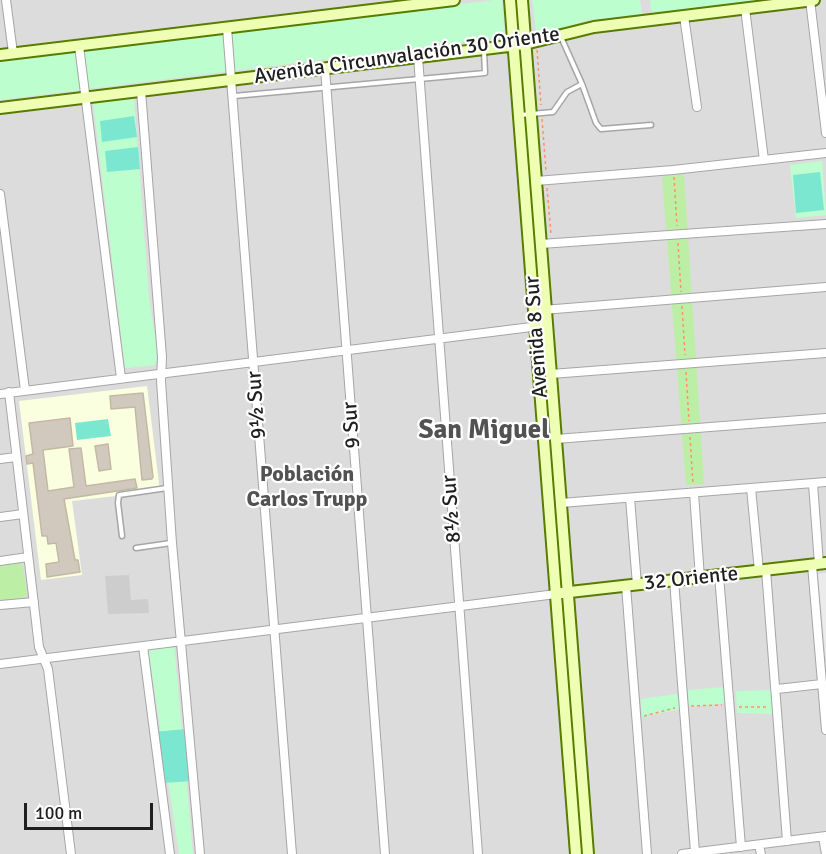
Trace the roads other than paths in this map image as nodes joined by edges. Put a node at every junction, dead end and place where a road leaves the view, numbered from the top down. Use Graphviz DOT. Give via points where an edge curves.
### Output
graph roads {
  1 [pos="6,0"];
  2 [pos="454,0"];
  3 [pos="510,0"];
  4 [pos="522,0"];
  5 [pos="812,0"];
  6 [pos="745,9"];
  7 [pos="684,16"];
  8 [pos="227,28"];
  9 [pos="561,36"];
  10 [pos="520,45"];
  11 [pos="79,46"];
  12 [pos="484,49"];
  13 [pos="13,54"];
  14 [pos="0,55"];
  15 [pos="418,57"];
  16 [pos="325,69"];
  17 [pos="419,78"];
  18 [pos="232,80"];
  19 [pos="582,84"];
  20 [pos="326,87"];
  21 [pos="141,91"];
  22 [pos="234,96"];
  23 [pos="86,98"];
  24 [pos="697,107"];
  25 [pos="0,108"];
  26 [pos="525,115"];
  27 [pos="651,125"];
  28 [pos="826,134"];
  29 [pos="826,153"];
  30 [pos="764,160"];
  31 [pos="536,181"];
  32 [pos="0,194"];
  33 [pos="826,224"];
  34 [pos="541,244"];
  35 [pos="826,287"];
  36 [pos="540,310"];
  37 [pos="541,326"];
  38 [pos="439,338"];
  39 [pos="346,350"];
  40 [pos="826,353"];
  41 [pos="254,362"];
  42 [pos="161,373"];
  43 [pos="551,374"];
  44 [pos="121,378"];
  45 [pos="25,390"];
  46 [pos="4,393"];
  47 [pos="826,418"];
  48 [pos="556,439"];
  49 [pos="16,457"];
  50 [pos="0,459"];
  51 [pos="826,483"];
  52 [pos="813,484"];
  53 [pos="168,488"];
  54 [pos="751,488"];
  55 [pos="694,493"];
  56 [pos="630,498"];
  57 [pos="561,503"];
  58 [pos="23,514"];
  59 [pos="0,517"];
  60 [pos="122,536"];
  61 [pos="172,543"];
  62 [pos="136,548"];
  63 [pos="28,557"];
  64 [pos="0,561"];
  65 [pos="819,564"];
  66 [pos="762,570"];
  67 [pos="719,575"];
  68 [pos="700,578"];
  69 [pos="674,580"];
  70 [pos="632,585"];
  71 [pos="568,592"];
  72 [pos="556,594"];
  73 [pos="34,602"];
  74 [pos="0,606"];
  75 [pos="459,606"];
  76 [pos="367,618"];
  77 [pos="275,629"];
  78 [pos="182,642"];
  79 [pos="143,646"];
  80 [pos="43,659"];
  81 [pos="0,664"];
  82 [pos="822,684"];
  83 [pos="777,689"];
  84 [pos="826,730"];
  85 [pos="825,836"];
  86 [pos="787,841"];
  87 [pos="759,844"];
  88 [pos="741,847"];
  89 [pos="688,853"];
  90 [pos="71,854"];
  91 [pos="170,854"];
  92 [pos="200,854"];
  93 [pos="292,854"];
  94 [pos="385,854"];
  95 [pos="478,854"];
  96 [pos="576,854"];
  97 [pos="588,854"];
  98 [pos="647,854"];
  99 [pos="761,854"];
  100 [pos="826,854"];
  1 -- 13 [label="street"];
  2 -- 8 [label="street"];
  3 -- 10 [label="street, Avenida 8 Sur"];
  4 -- 10 [label="street, Avenida 8 Sur"];
  5 -- 6 [label="street, Avenida Circunvalación 30 Oriente"];
  5 -- 28 [label="street"];
  6 -- 7 [label="street, Avenida Circunvalación 30 Oriente"];
  6 -- 30 [label="street"];
  7 -- 9 [label="street, Avenida Circunvalación 30 Oriente" via="594,27"];
  7 -- 24 [label="street"];
  8 -- 11 [label="street"];
  8 -- 18 [label="street, 9½ Sur"];
  9 -- 10 [label="street, Avenida Circunvalación 30 Oriente"];
  9 -- 19 [label="lane"];
  10 -- 12 [label="street, Avenida Circunvalación 30 Oriente"];
  10 -- 26 [label="street, Avenida 8 Sur"];
  11 -- 13 [label="street"];
  11 -- 23 [label="street"];
  12 -- 15 [label="street, Avenida Circunvalación 30 Oriente"];
  12 -- 17 [label="lane" via="486,73"];
  13 -- 14 [label="street"];
  15 -- 16 [label="street, Avenida Circunvalación 30 Oriente"];
  15 -- 17 [label="street, 8½ Sur"];
  16 -- 18 [label="street, Avenida Circunvalación 30 Oriente"];
  16 -- 20 [label="street, 9 Sur"];
  17 -- 20 [label="lane"];
  17 -- 38 [label="street, 8½ Sur"];
  18 -- 21 [label="street, Avenida Circunvalación 30 Oriente"];
  18 -- 22 [label="street, 9½ Sur"];
  19 -- 26 [label="lane" via="567,92 555,112"];
  19 -- 27 [label="lane" via="601,129"];
  20 -- 22 [label="lane"];
  20 -- 39 [label="street, 9 Sur"];
  21 -- 23 [label="street, Avenida Circunvalación 30 Oriente"];
  21 -- 42 [label="street"];
  22 -- 41 [label="street, 9½ Sur"];
  23 -- 25 [label="street, Avenida Circunvalación 30 Oriente"];
  23 -- 44 [label="street"];
  26 -- 31 [label="street, Avenida 8 Sur"];
  26 -- 36 [label="street, Avenida 8 Sur"];
  29 -- 30 [label="street"];
  30 -- 31 [label="street"];
  31 -- 34 [label="street, Avenida 8 Sur"];
  32 -- 45 [label="street"];
  33 -- 34 [label="street"];
  34 -- 36 [label="street, Avenida 8 Sur"];
  35 -- 36 [label="street"];
  36 -- 37 [label="street, Avenida 8 Sur"];
  37 -- 38 [label="street"];
  37 -- 43 [label="street, Avenida 8 Sur"];
  37 -- 72 [label="street, Avenida 8 Sur"];
  38 -- 39 [label="street"];
  38 -- 75 [label="street, 8½ Sur"];
  39 -- 41 [label="street"];
  39 -- 76 [label="street, 9 Sur"];
  40 -- 43 [label="street"];
  41 -- 42 [label="street"];
  41 -- 77 [label="street, 9½ Sur"];
  42 -- 44 [label="street"];
  42 -- 53 [label="street"];
  43 -- 48 [label="street, Avenida 8 Sur"];
  44 -- 45 [label="street"];
  45 -- 46 [label="street"];
  46 -- 49 [label="street"];
  47 -- 48 [label="street"];
  48 -- 57 [label="street, Avenida 8 Sur"];
  49 -- 50 [label="street"];
  49 -- 58 [label="street"];
  51 -- 52 [label="street"];
  52 -- 54 [label="street"];
  52 -- 65 [label="street"];
  53 -- 60 [label="lane" via="119,495"];
  53 -- 61 [label="street"];
  54 -- 55 [label="street"];
  54 -- 66 [label="street"];
  55 -- 56 [label="street"];
  55 -- 68 [label="street"];
  56 -- 57 [label="street"];
  56 -- 70 [label="street"];
  57 -- 71 [label="street, Avenida 8 Sur"];
  58 -- 59 [label="street"];
  58 -- 63 [label="street"];
  61 -- 62 [label="lane"];
  61 -- 78 [label="street"];
  63 -- 64 [label="street"];
  63 -- 73 [label="street"];
  65 -- 66 [label="street, 32 Oriente"];
  65 -- 82 [label="street"];
  66 -- 67 [label="street, 32 Oriente"];
  66 -- 83 [label="street"];
  67 -- 68 [label="street, 32 Oriente"];
  67 -- 88 [label="street"];
  68 -- 69 [label="street, 32 Oriente"];
  69 -- 70 [label="street, 32 Oriente"];
  69 -- 89 [label="street"];
  70 -- 71 [label="street, 32 Oriente"];
  70 -- 98 [label="street" via="636,715"];
  71 -- 72 [label="street, 32 Oriente"];
  71 -- 97 [label="street, Avenida 8 Sur"];
  72 -- 75 [label="street"];
  72 -- 96 [label="street, Avenida 8 Sur"];
  73 -- 74 [label="street"];
  73 -- 80 [label="street"];
  75 -- 76 [label="street"];
  75 -- 95 [label="street, 8½ Sur"];
  76 -- 77 [label="street"];
  76 -- 94 [label="street, 9 Sur"];
  77 -- 78 [label="street"];
  77 -- 93 [label="street, 9½ Sur"];
  78 -- 79 [label="street"];
  78 -- 92 [label="street"];
  79 -- 80 [label="street"];
  79 -- 91 [label="street"];
  80 -- 81 [label="street"];
  80 -- 90 [label="street" via="48,669"];
  82 -- 83 [label="street"];
  82 -- 84 [label="street"];
  83 -- 86 [label="street"];
  85 -- 86 [label="street"];
  85 -- 100 [label="street"];
  86 -- 87 [label="street"];
  87 -- 88 [label="street"];
  87 -- 99 [label="street"];
  88 -- 89 [label="street"];
}
